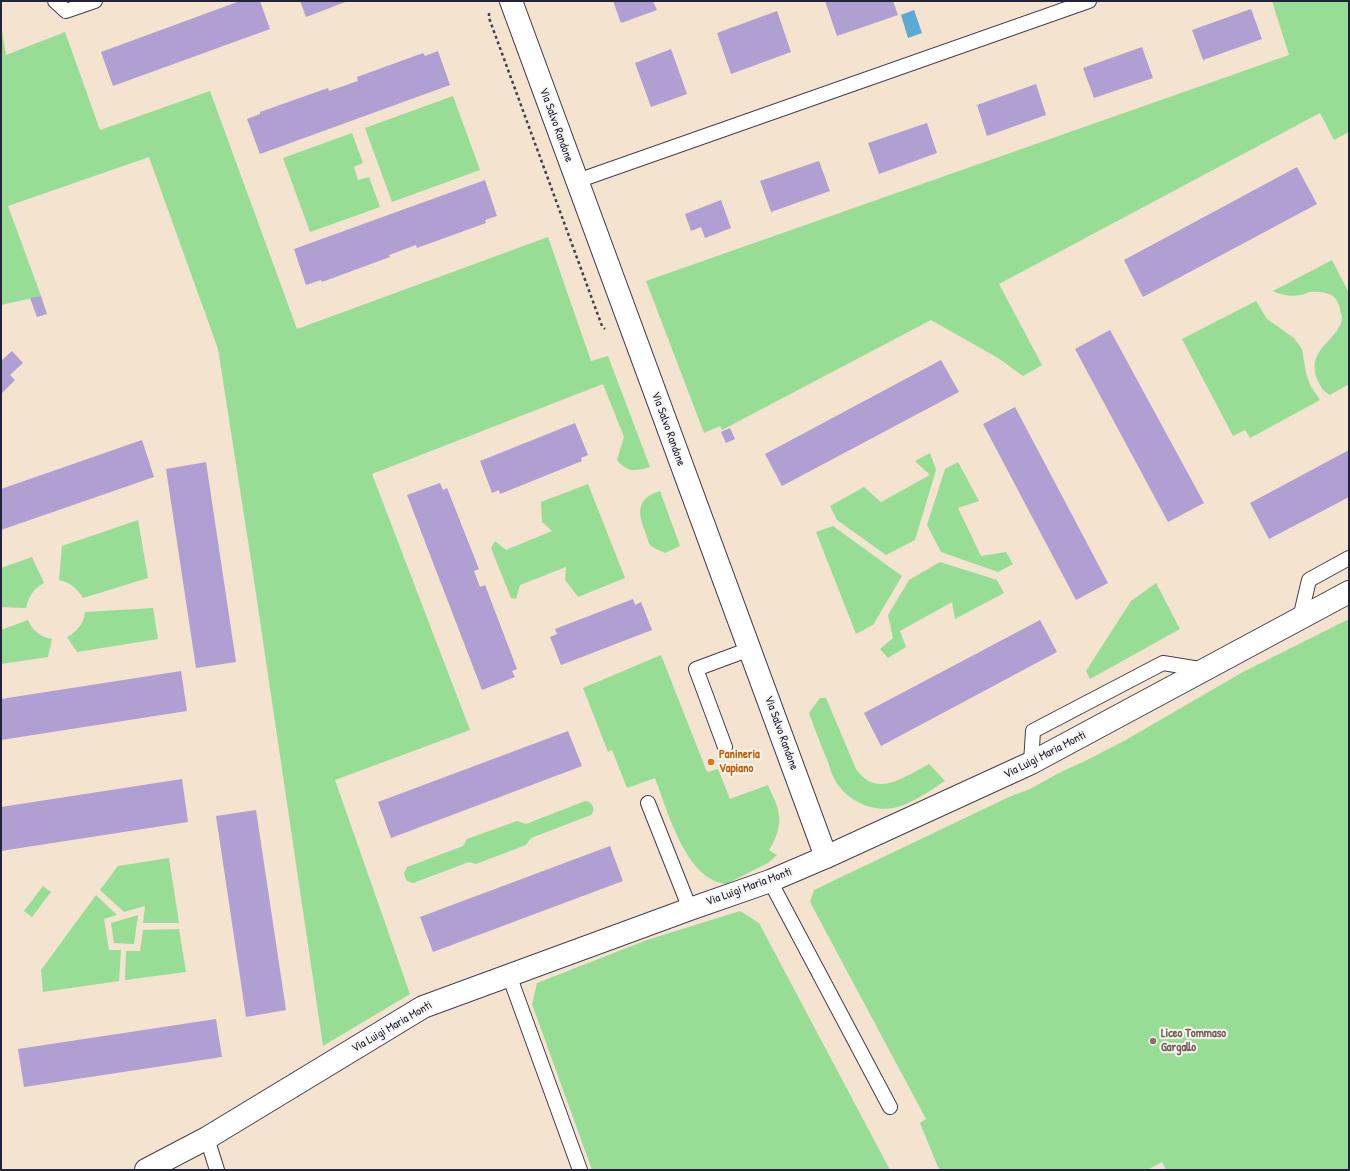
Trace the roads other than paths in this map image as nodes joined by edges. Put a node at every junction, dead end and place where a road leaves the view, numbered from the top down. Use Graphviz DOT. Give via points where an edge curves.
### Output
graph roads {
  1 [pos="55,1"];
  2 [pos="95,1"];
  3 [pos="1089,1"];
  4 [pos="501,4"];
  5 [pos="577,181"];
  6 [pos="1349,558"];
  7 [pos="1349,592"];
  8 [pos="1300,618"];
  9 [pos="750,649"];
  10 [pos="725,747"];
  11 [pos="648,803"];
  12 [pos="826,857"];
  13 [pos="770,881"];
  14 [pos="690,909"];
  15 [pos="509,975"];
  16 [pos="890,1106"];
  17 [pos="207,1138"];
  18 [pos="146,1170"];
  19 [pos="217,1170"];
  20 [pos="580,1170"];
  1 -- 2 [label="lane" via="66,11"];
  3 -- 5 [label="lane"];
  4 -- 5 [label="street, Via Salvo Randone"];
  5 -- 9 [label="street, Via Salvo Randone"];
  6 -- 8 [label="lane" via="1309,580"];
  7 -- 8 [label="street, Via Luigi Maria Monti"];
  8 -- 12 [label="street, Via Luigi Maria Monti" via="1031,764"];
  9 -- 10 [label="lane" via="696,669"];
  9 -- 12 [label="street, Via Salvo Randone"];
  11 -- 14 [label="lane"];
  12 -- 13 [label="street, Via Luigi Maria Monti"];
  13 -- 14 [label="street, Via Luigi Maria Monti"];
  13 -- 16 [label="lane"];
  14 -- 15 [label="street, Via Luigi Maria Monti"];
  15 -- 17 [label="street, Via Luigi Maria Monti" via="423,1007"];
  15 -- 20 [label="lane"];
  17 -- 18 [label="street, Via Luigi Maria Monti"];
  17 -- 19 [label="lane"];
}
